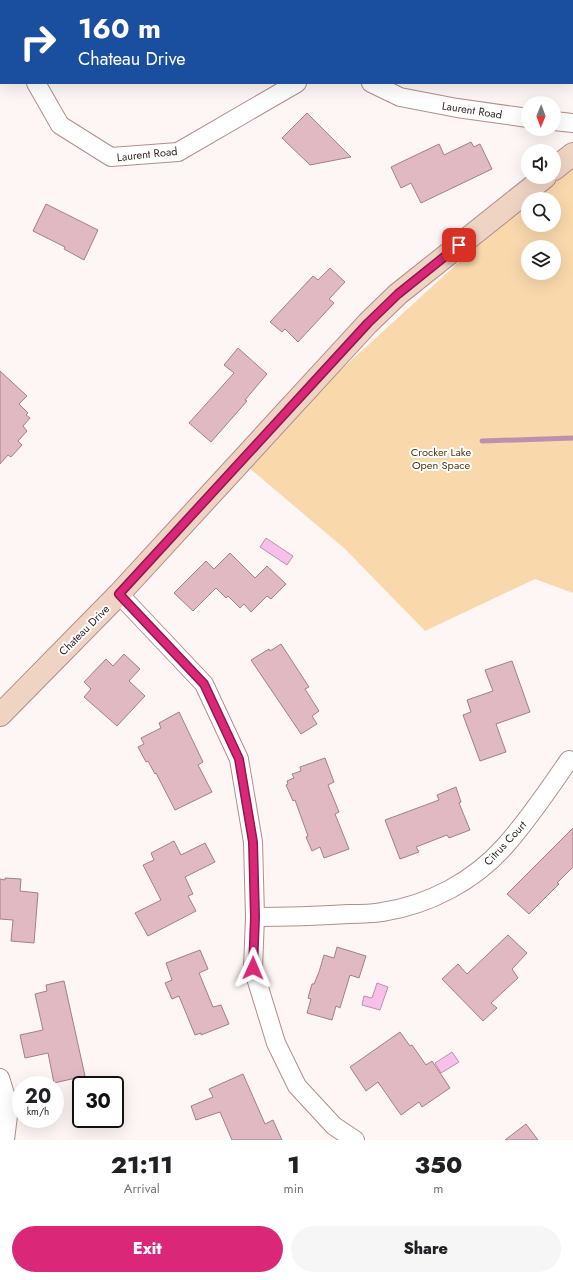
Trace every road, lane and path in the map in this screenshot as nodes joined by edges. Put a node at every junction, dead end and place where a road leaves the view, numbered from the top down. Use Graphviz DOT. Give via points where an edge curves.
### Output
graph roads {
  1 [pos="37,84"];
  2 [pos="295,84"];
  3 [pos="373,84"];
  4 [pos="521,117"];
  5 [pos="561,122"];
  6 [pos="573,123"];
  7 [pos="573,154"];
  8 [pos="561,163"];
  9 [pos="535,184"];
  10 [pos="119,594"];
  11 [pos="0,715"];
  12 [pos="569,760"];
  13 [pos="255,917"];
  14 [pos="0,1078"];
  15 [pos="5,1140"];
  16 [pos="355,1140"];
  1 -- 2 [label="street, Laurent Road" via="60,125 111,157 178,152"];
  3 -- 4 [label="street, Laurent Road" via="400,97"];
  5 -- 6 [label="street"];
  7 -- 8 [label="street"];
  9 -- 10 [label="street, Chateau Drive" via="398,294 368,323"];
  10 -- 11 [label="street, Chateau Drive"];
  10 -- 13 [label="street" via="204,684 239,759 253,842"];
  12 -- 13 [label="street, Citrus Court" via="505,846 469,878 446,891 420,903 382,912"];
  13 -- 16 [label="street" via="253,968 276,1043 297,1086 334,1126"];
  14 -- 15 [label="street" via="9,1107"];
}
